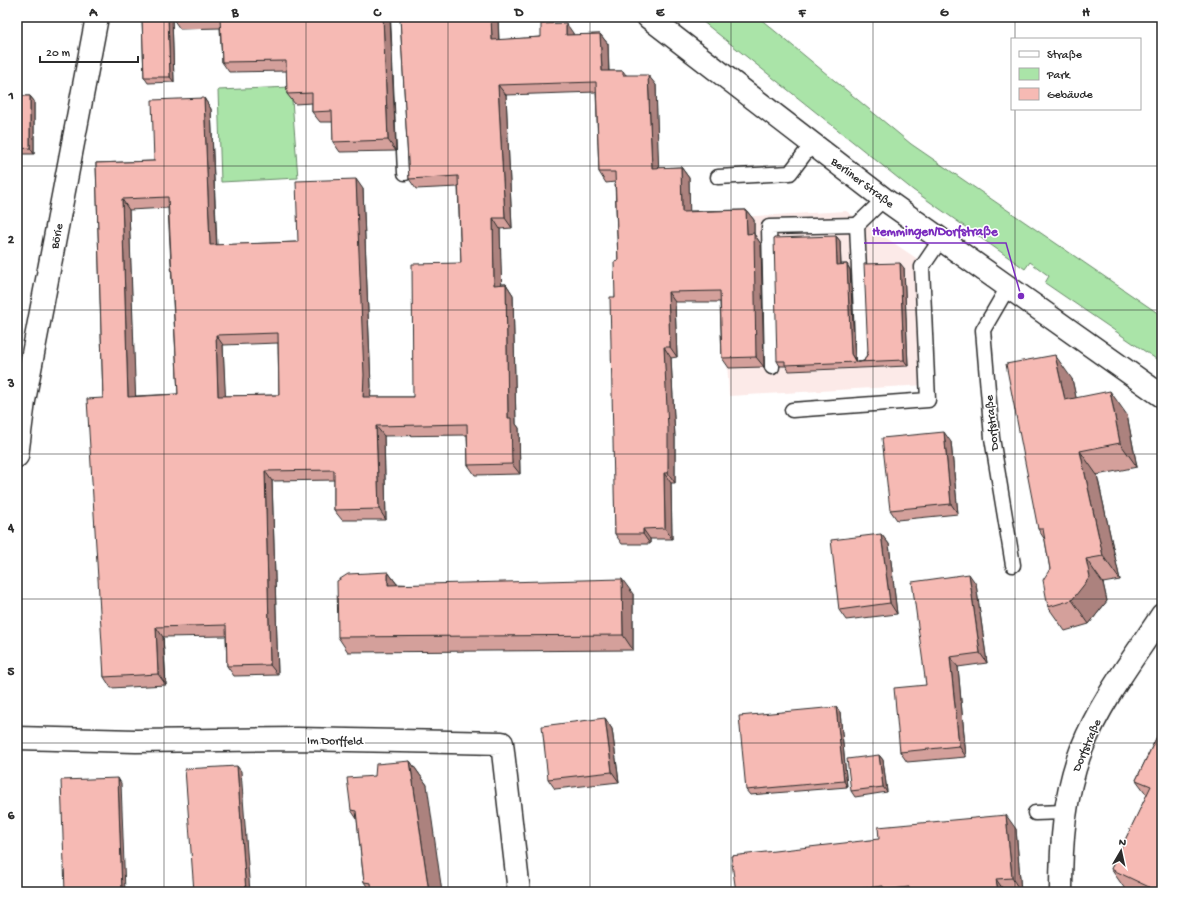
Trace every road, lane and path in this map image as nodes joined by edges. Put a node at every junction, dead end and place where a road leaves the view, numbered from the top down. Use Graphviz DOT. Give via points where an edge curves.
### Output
graph roads {
  1 [pos="97,17"];
  2 [pos="398,17"];
  3 [pos="648,17"];
  4 [pos="812,144"];
  5 [pos="405,174"];
  6 [pos="718,177"];
  7 [pos="884,199"];
  8 [pos="857,225"];
  9 [pos="941,239"];
  10 [pos="1008,287"];
  11 [pos="863,359"];
  12 [pos="772,367"];
  13 [pos="1162,396"];
  14 [pos="792,410"];
  15 [pos="17,450"];
  16 [pos="1013,565"];
  17 [pos="1162,615"];
  18 [pos="17,738"];
  19 [pos="1065,812"];
  20 [pos="1035,813"];
  21 [pos="519,892"];
  22 [pos="1061,892"];
  1 -- 15 [label="street, Börie" via="24,401"];
  2 -- 5 [label="lane"];
  3 -- 4 [label="street, Berliner Straße"];
  4 -- 6 [label="lane" via="790,173"];
  4 -- 7 [label="street, Berliner Straße"];
  7 -- 8 [label="lane"];
  7 -- 9 [label="street, Berliner Straße"];
  8 -- 11 [label="lane"];
  8 -- 12 [label="lane" via="769,227"];
  9 -- 10 [label="street, Berliner Straße"];
  9 -- 14 [label="lane" via="922,267 928,400"];
  10 -- 13 [label="street, Berliner Straße"];
  10 -- 16 [label="lane, Dorfstraße" via="983,330 992,438"];
  17 -- 19 [label="street, Dorfstraße" via="1091,728 1074,770"];
  18 -- 21 [label="street, Im Dorffeld" via="502,743"];
  19 -- 20 [label="lane"];
  19 -- 22 [label="street, Dorfstraße"];
}
